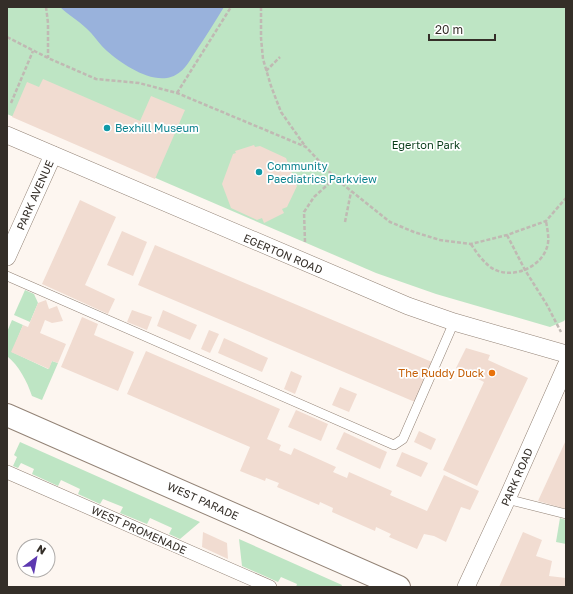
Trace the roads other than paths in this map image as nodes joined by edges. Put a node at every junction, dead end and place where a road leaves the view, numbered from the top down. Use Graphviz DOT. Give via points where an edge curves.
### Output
graph roads {
  1 [pos="7,135"];
  2 [pos="53,155"];
  3 [pos="7,257"];
  4 [pos="7,276"];
  5 [pos="454,322"];
  6 [pos="566,354"];
  7 [pos="566,366"];
  8 [pos="7,415"];
  9 [pos="7,472"];
  10 [pos="507,499"];
  11 [pos="566,514"];
  12 [pos="270,587"];
  13 [pos="399,587"];
  14 [pos="466,587"];
  1 -- 2 [label="street, EGERTON ROAD"];
  2 -- 3 [label="street, PARK AVENUE"];
  2 -- 5 [label="street, EGERTON ROAD" via="408,306"];
  4 -- 5 [label="lane" via="394,445 403,439"];
  5 -- 6 [label="street, EGERTON ROAD"];
  7 -- 10 [label="street, PARK ROAD"];
  8 -- 13 [label="main road, WEST PARADE"];
  9 -- 12 [label="street, WEST PROMENADE"];
  10 -- 11 [label="lane"];
  10 -- 14 [label="street, PARK ROAD"];
}
